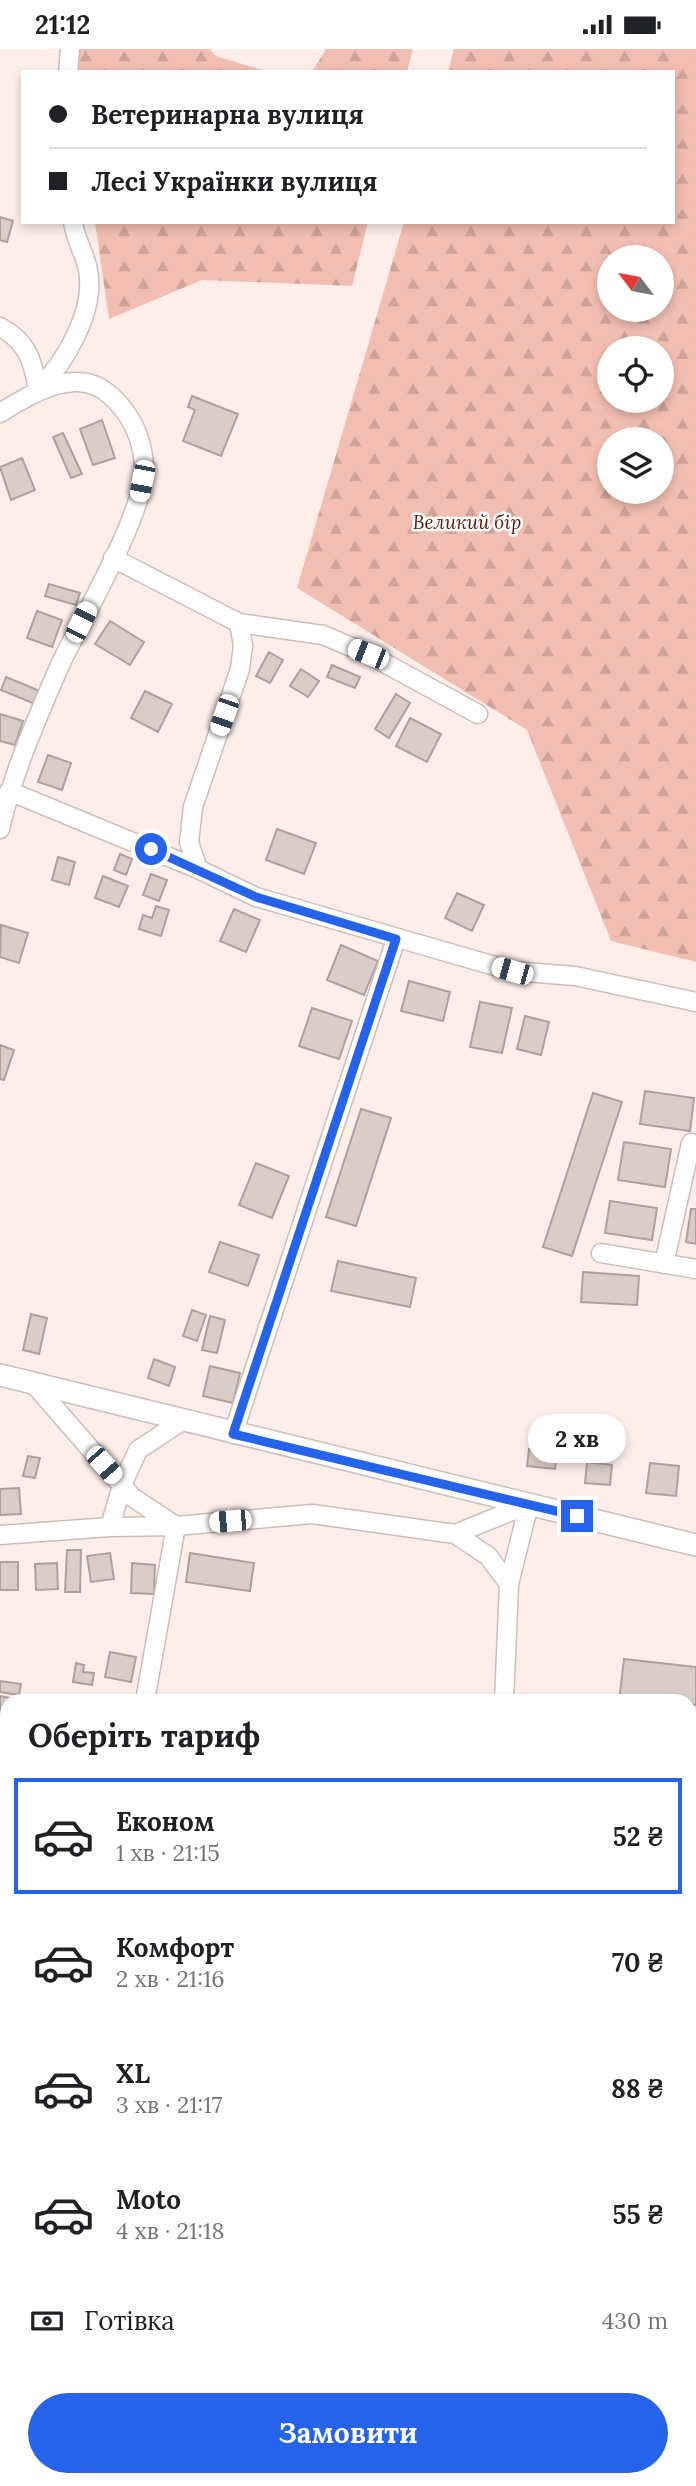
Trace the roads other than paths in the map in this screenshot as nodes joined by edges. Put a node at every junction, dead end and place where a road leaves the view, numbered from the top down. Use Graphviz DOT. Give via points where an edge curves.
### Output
graph roads {
  1 [pos="70,49"];
  2 [pos="68,70"];
  3 [pos="74,224"];
  4 [pos="0,327"];
  5 [pos="38,390"];
  6 [pos="0,413"];
  7 [pos="113,558"];
  8 [pos="239,623"];
  9 [pos="478,715"];
  10 [pos="9,791"];
  11 [pos="0,829"];
  12 [pos="198,869"];
  13 [pos="396,939"];
  14 [pos="696,1002"];
  15 [pos="691,1143"];
  16 [pos="601,1253"];
  17 [pos="664,1264"];
  18 [pos="696,1269"];
  19 [pos="0,1375"];
  20 [pos="34,1384"];
  21 [pos="182,1421"];
  22 [pos="233,1434"];
  23 [pos="122,1485"];
  24 [pos="529,1504"];
  25 [pos="176,1526"];
  26 [pos="110,1527"];
  27 [pos="455,1534"];
  28 [pos="0,1535"];
  29 [pos="696,1545"];
  30 [pos="509,1584"];
  31 [pos="146,1694"];
  32 [pos="504,1694"];
  1 -- 2 [label="street"];
  3 -- 5 [label="street" via="89,272 85,305 73,340"];
  4 -- 5 [label="street" via="25,346 33,360"];
  5 -- 6 [label="street"];
  5 -- 7 [label="street" via="83,382 106,391 130,413 145,467 139,495"];
  7 -- 8 [label="street"];
  7 -- 10 [label="street" via="61,664"];
  8 -- 9 [label="street" via="323,635 368,654"];
  8 -- 12 [label="street" via="243,645 240,669 193,807 189,842"];
  10 -- 11 [label="street"];
  10 -- 12 [label="street"];
  12 -- 13 [label="street" via="256,897"];
  13 -- 14 [label="street" via="512,971 575,976"];
  13 -- 22 [label="street"];
  15 -- 17 [label="street"];
  16 -- 17 [label="street"];
  17 -- 18 [label="street"];
  19 -- 20 [label="street"];
  20 -- 21 [label="street"];
  20 -- 23 [label="street"];
  21 -- 22 [label="street"];
  21 -- 23 [label="street" via="138,1450"];
  22 -- 24 [label="street"];
  23 -- 25 [label="street" via="132,1497"];
  23 -- 26 [label="street"];
  24 -- 27 [label="street"];
  24 -- 29 [label="street"];
  24 -- 30 [label="street"];
  25 -- 26 [label="street"];
  25 -- 27 [label="street" via="312,1514"];
  25 -- 31 [label="street"];
  26 -- 28 [label="street"];
  27 -- 30 [label="street" via="488,1556"];
  30 -- 32 [label="street"];
}
